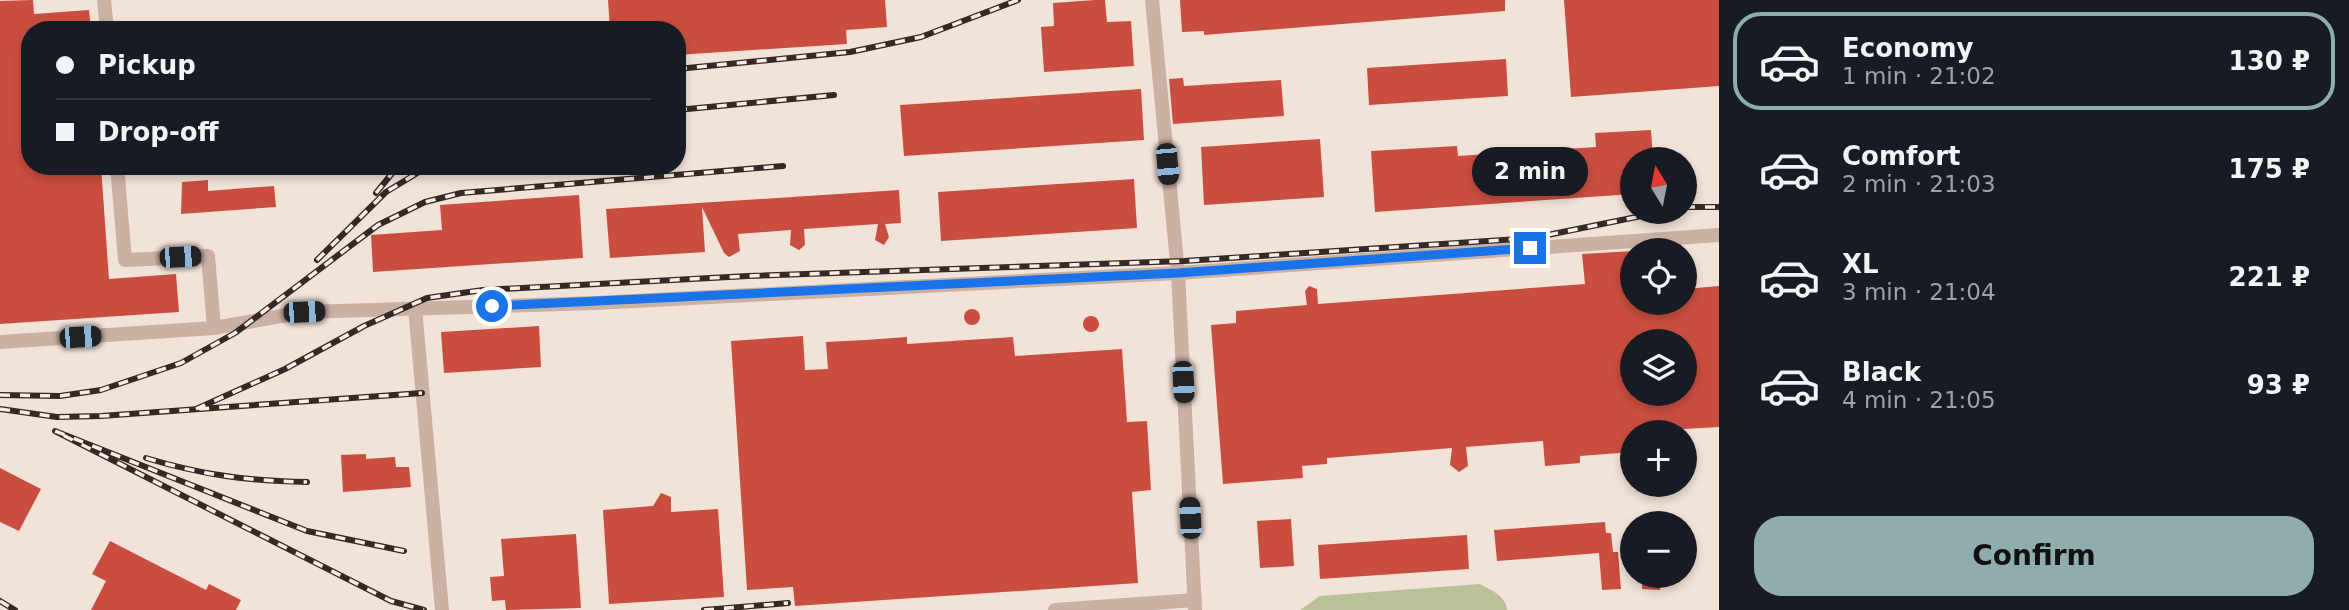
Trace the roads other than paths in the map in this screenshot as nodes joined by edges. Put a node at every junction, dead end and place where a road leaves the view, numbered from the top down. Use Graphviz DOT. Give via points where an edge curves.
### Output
graph roads {
  1 [pos="104,0"];
  2 [pos="1152,0"];
  3 [pos="106,21"];
  4 [pos="118,175"];
  5 [pos="1719,235"];
  6 [pos="1178,273"];
  7 [pos="415,308"];
  8 [pos="214,328"];
  9 [pos="0,342"];
  10 [pos="1195,605"];
  11 [pos="443,610"];
  12 [pos="1055,610"];
  1 -- 3 [label="street"];
  2 -- 6 [label="street"];
  4 -- 8 [label="street" via="125,260 208,256"];
  5 -- 6 [label="street"];
  6 -- 7 [label="street"];
  6 -- 10 [label="street"];
  7 -- 8 [label="street" via="304,312"];
  7 -- 11 [label="street"];
  8 -- 9 [label="street"];
  10 -- 12 [label="street"];
}
